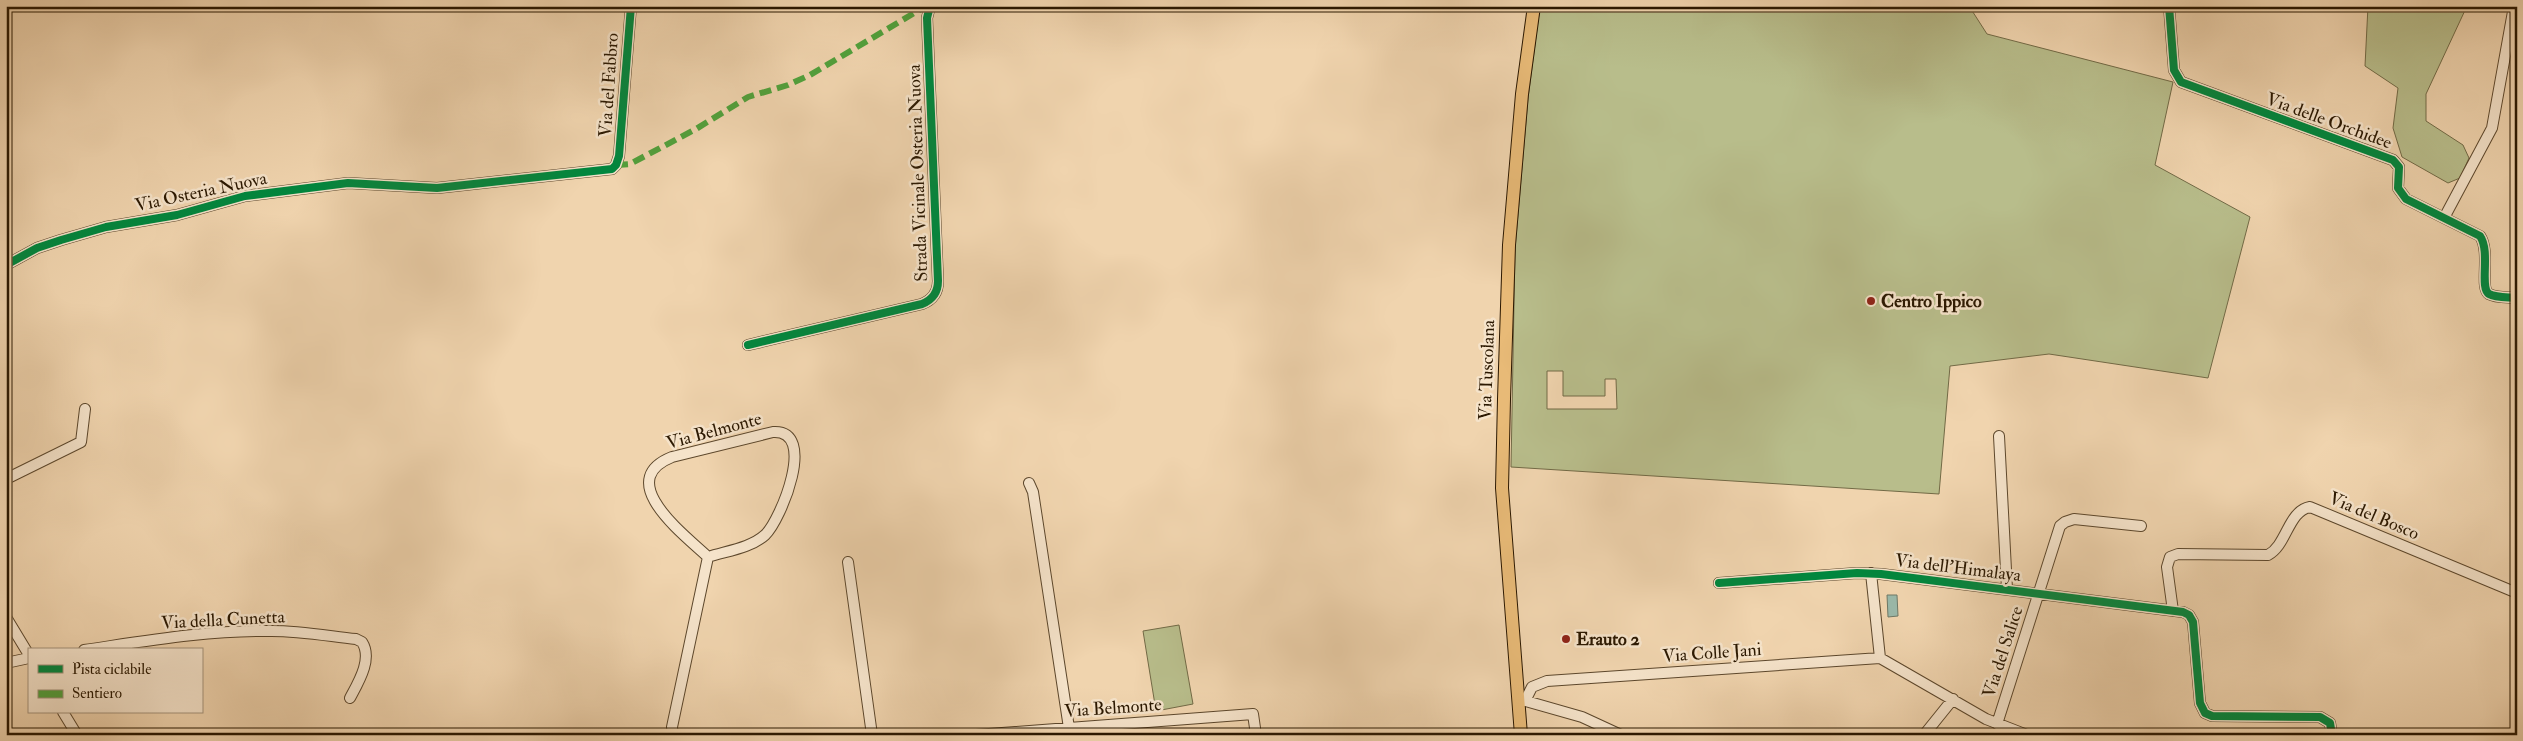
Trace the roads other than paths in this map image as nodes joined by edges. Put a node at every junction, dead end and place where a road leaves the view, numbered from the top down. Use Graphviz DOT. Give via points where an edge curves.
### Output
graph roads {
  1 [pos="631,6"];
  2 [pos="930,6"];
  3 [pos="1534,6"];
  4 [pos="2169,6"];
  5 [pos="2514,6"];
  6 [pos="616,166"];
  7 [pos="2444,218"];
  8 [pos="6,265"];
  9 [pos="2517,298"];
  10 [pos="748,344"];
  11 [pos="86,409"];
  12 [pos="1999,436"];
  13 [pos="6,479"];
  14 [pos="1029,483"];
  15 [pos="2140,526"];
  16 [pos="708,557"];
  17 [pos="848,562"];
  18 [pos="1871,573"];
  19 [pos="1719,583"];
  20 [pos="2007,589"];
  21 [pos="2517,593"];
  22 [pos="2038,594"];
  23 [pos="2174,610"];
  24 [pos="6,617"];
  25 [pos="98,648"];
  26 [pos="28,655"];
  27 [pos="28,657"];
  28 [pos="1880,658"];
  29 [pos="6,662"];
  30 [pos="350,698"];
  31 [pos="1953,699"];
  32 [pos="1521,700"];
  33 [pos="64,714"];
  34 [pos="1997,724"];
  35 [pos="1069,728"];
  36 [pos="77,735"];
  37 [pos="673,735"];
  38 [pos="872,735"];
  39 [pos="976,735"];
  40 [pos="1256,735"];
  41 [pos="1521,735"];
  42 [pos="1621,735"];
  43 [pos="1924,735"];
  44 [pos="2027,735"];
  45 [pos="2332,735"];
  1 -- 6 [label="street, Via del Fabbro"];
  2 -- 10 [label="street, Strada Vicinale Osteria Nuova" via="927,18 937,291 922,304"];
  3 -- 32 [label="main road, Via Tuscolana" via="1522,94 1509,245 1502,488"];
  4 -- 7 [label="street, Via delle Orchidee" via="2174,70 2181,82 2392,160 2399,167 2398,188 2404,197"];
  5 -- 7 [label="street" via="2492,128"];
  6 -- 8 [label="street, Via Osteria Nuova" via="607,171 444,188 348,183 244,196 61,240 37,248"];
  7 -- 9 [label="street, Via delle Orchidee" via="2477,233 2482,239 2486,253 2484,286 2487,292"];
  11 -- 13 [label="street" via="81,442"];
  12 -- 20 [label="street"];
  14 -- 35 [label="street"];
  15 -- 22 [label="street, Via del Salice" via="2077,519 2064,522 2057,532"];
  16 -- 16 [label="street, Via Belmonte" via="756,541 773,525 787,494 796,459 793,446 783,434 773,432 676,456 662,462 652,472 650,486 655,503"];
  16 -- 37 [label="street" via="672,727"];
  17 -- 38 [label="street"];
  18 -- 19 [label="street, Via dell'Himalaya"];
  18 -- 20 [label="street, Via dell'Himalaya"];
  18 -- 28 [label="street"];
  20 -- 22 [label="street, Via dell'Himalaya"];
  21 -- 23 [label="street, Via del Bosco" via="2310,508 2298,513 2277,548 2268,555 2178,554 2170,557 2166,567"];
  22 -- 23 [label="street, Via dell'Himalaya"];
  22 -- 34 [label="street, Via del Salice"];
  23 -- 45 [label="street, Via dell'Himalaya" via="2191,617 2200,703 2205,713 2212,716 2320,717 2330,723"];
  24 -- 26 [label="street"];
  25 -- 30 [label="street, Via della Cunetta" via="256,631 356,639 362,642 366,651 363,672"];
  27 -- 29 [label="street"];
  28 -- 31 [label="street"];
  28 -- 32 [label="street, Via Colle Jani" via="1547,681 1536,684"];
  31 -- 34 [label="street"];
  31 -- 43 [label="street"];
  32 -- 41 [label="main road, Via Tuscolana"];
  32 -- 42 [label="street" via="1587,718"];
  33 -- 36 [label="street"];
  34 -- 44 [label="street"];
  35 -- 39 [label="street, Via Belmonte"];
  35 -- 40 [label="street, Via Belmonte" via="1253,714"];
}
